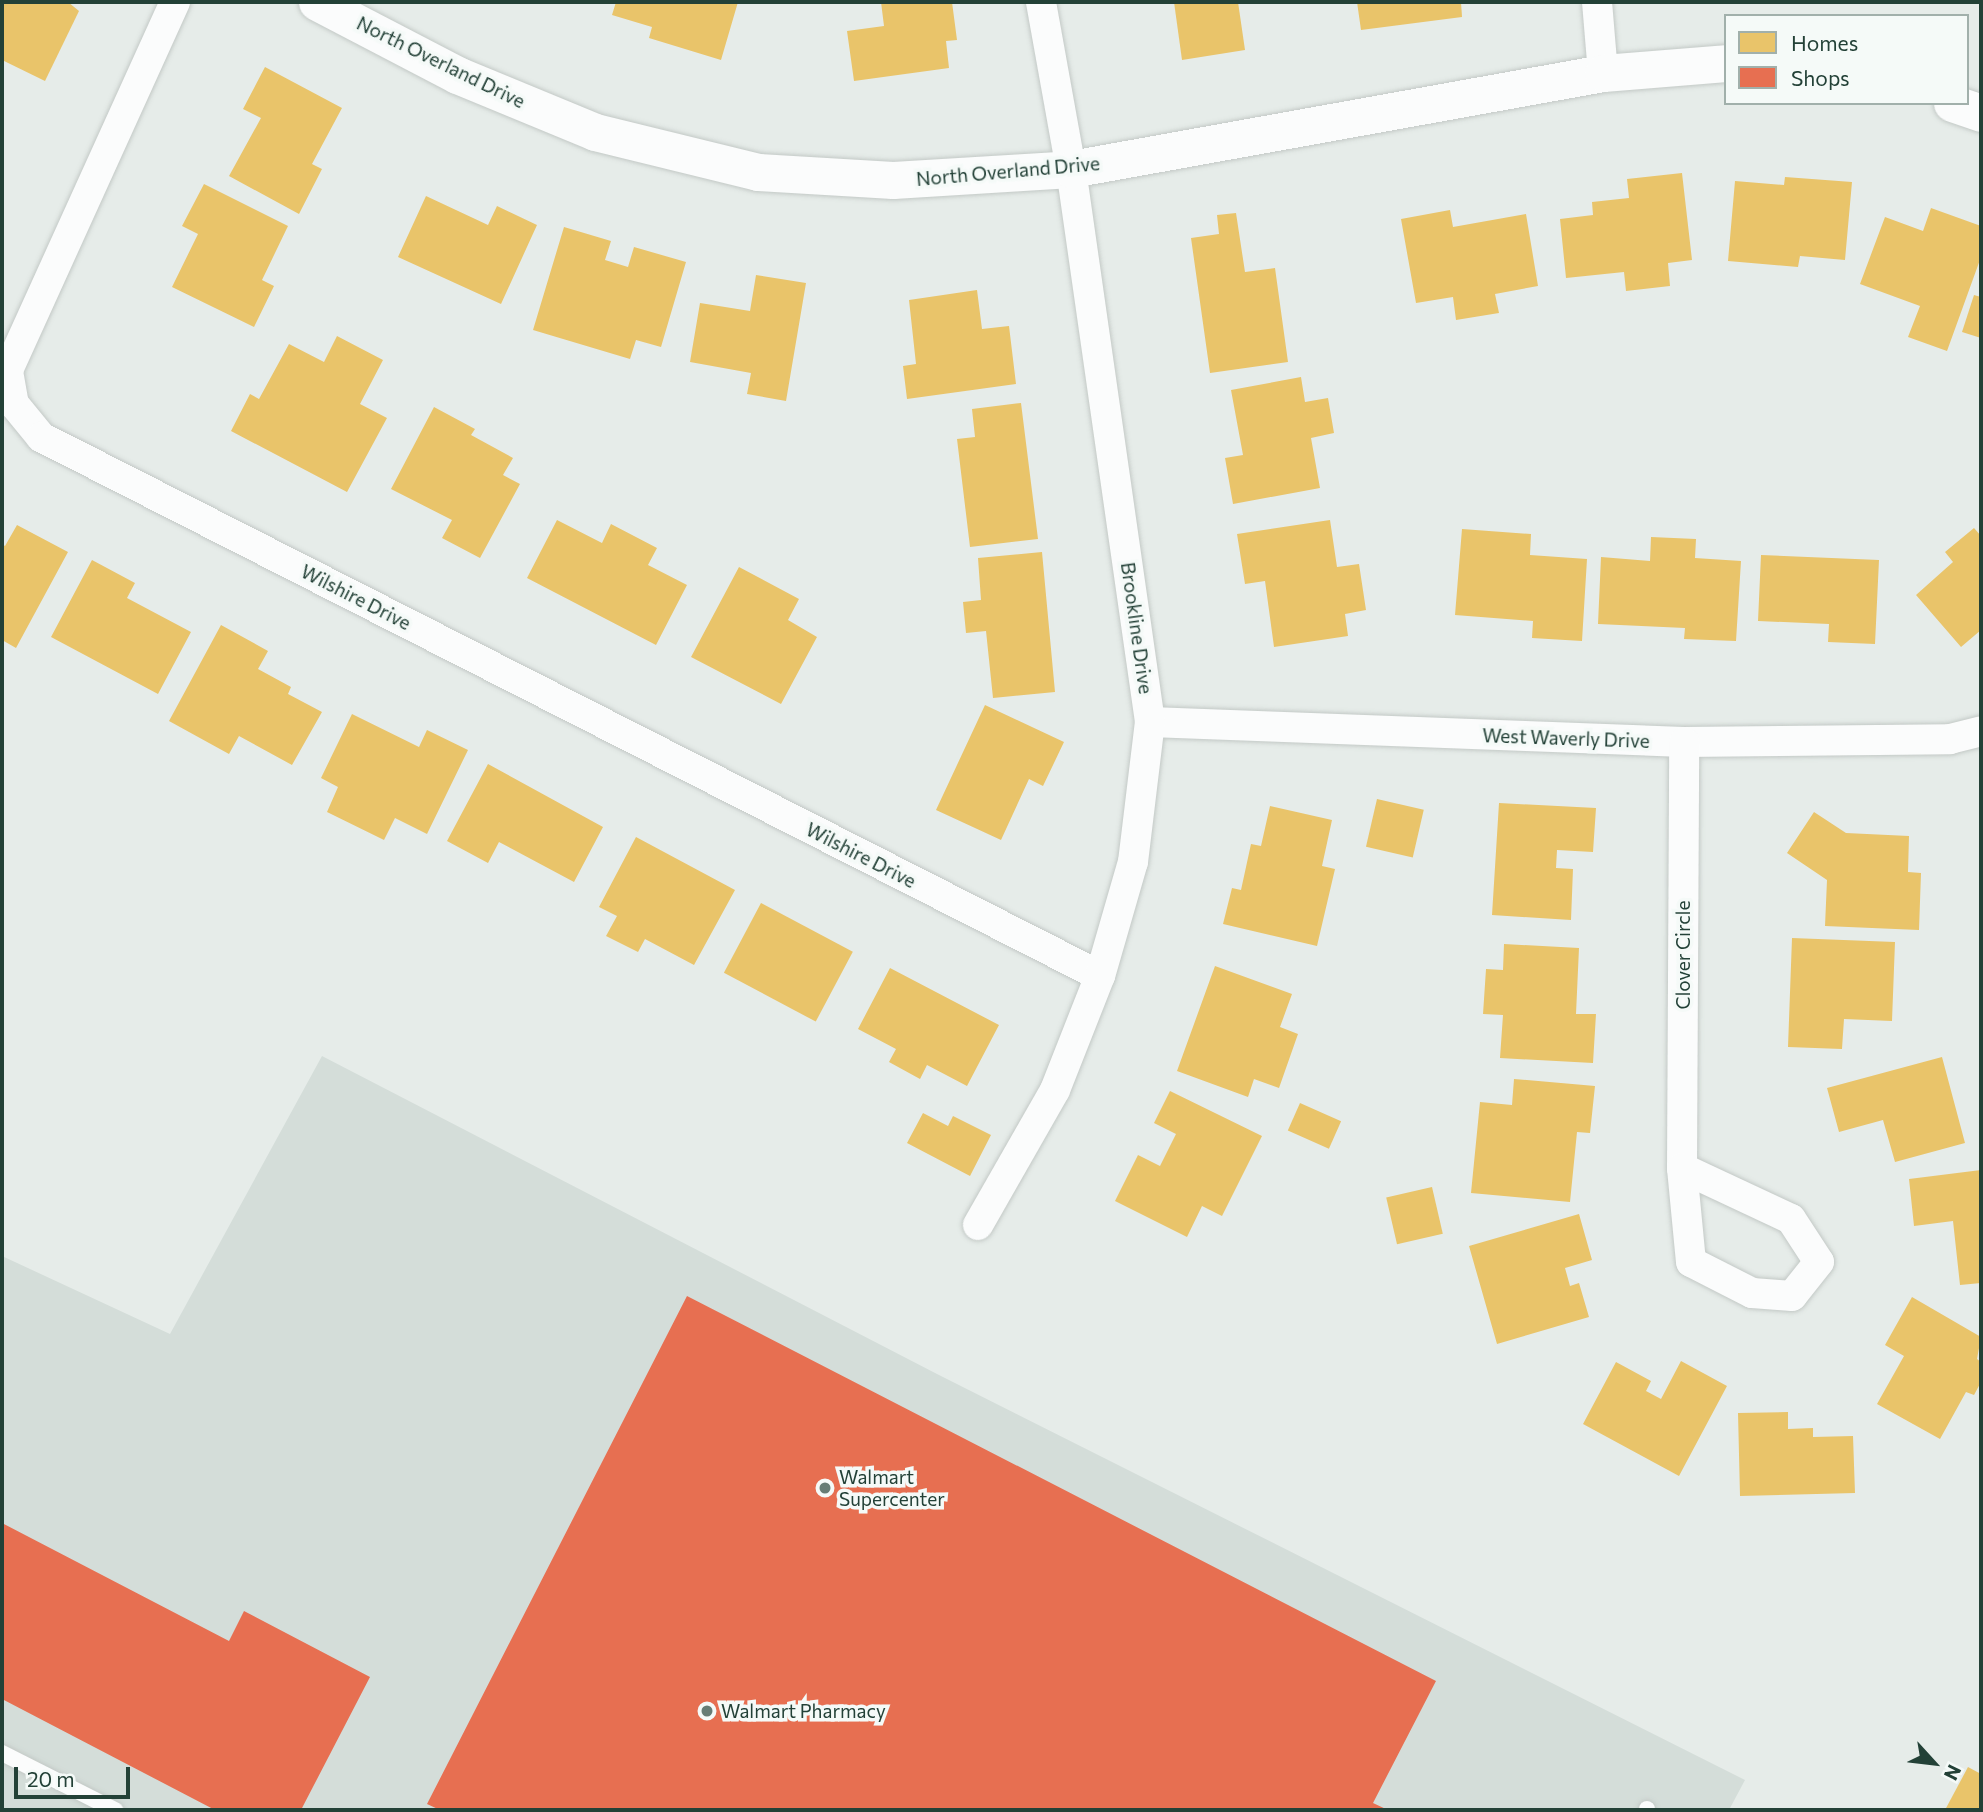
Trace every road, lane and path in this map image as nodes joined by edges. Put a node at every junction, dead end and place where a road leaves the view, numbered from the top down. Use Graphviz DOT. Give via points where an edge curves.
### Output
graph roads {
  1 [pos="175,2"];
  2 [pos="317,2"];
  3 [pos="1041,2"];
  4 [pos="1597,2"];
  5 [pos="1724,63"];
  6 [pos="1604,73"];
  7 [pos="1958,105"];
  8 [pos="1981,113"];
  9 [pos="1072,170"];
  10 [pos="1150,722"];
  11 [pos="1981,731"];
  12 [pos="1684,742"];
  13 [pos="1100,976"];
  14 [pos="1682,1168"];
  15 [pos="978,1225"];
  16 [pos="2,1753"];
  17 [pos="115,1810"];
  1 -- 13 [label="street, Wilshire Drive" via="8,371 14,404 41,437"];
  2 -- 9 [label="street, North Overland Drive" via="457,75 595,132 758,172 893,180"];
  3 -- 9 [label="street, Brookline Drive"];
  4 -- 6 [label="street"];
  5 -- 6 [label="street, North Overland Drive"];
  6 -- 9 [label="street, North Overland Drive"];
  7 -- 8 [label="street"];
  9 -- 10 [label="street, Brookline Drive"];
  10 -- 12 [label="street, West Waverly Drive"];
  10 -- 13 [label="street, Brookline Drive" via="1133,862"];
  11 -- 12 [label="street, West Waverly Drive" via="1950,738"];
  12 -- 14 [label="street, Clover Circle"];
  13 -- 15 [label="street, Brookline Drive" via="1055,1090"];
  14 -- 14 [label="street, Clover Circle" via="1692,1262 1752,1293 1792,1296 1819,1262 1791,1219"];
  16 -- 17 [label="lane"];
}
